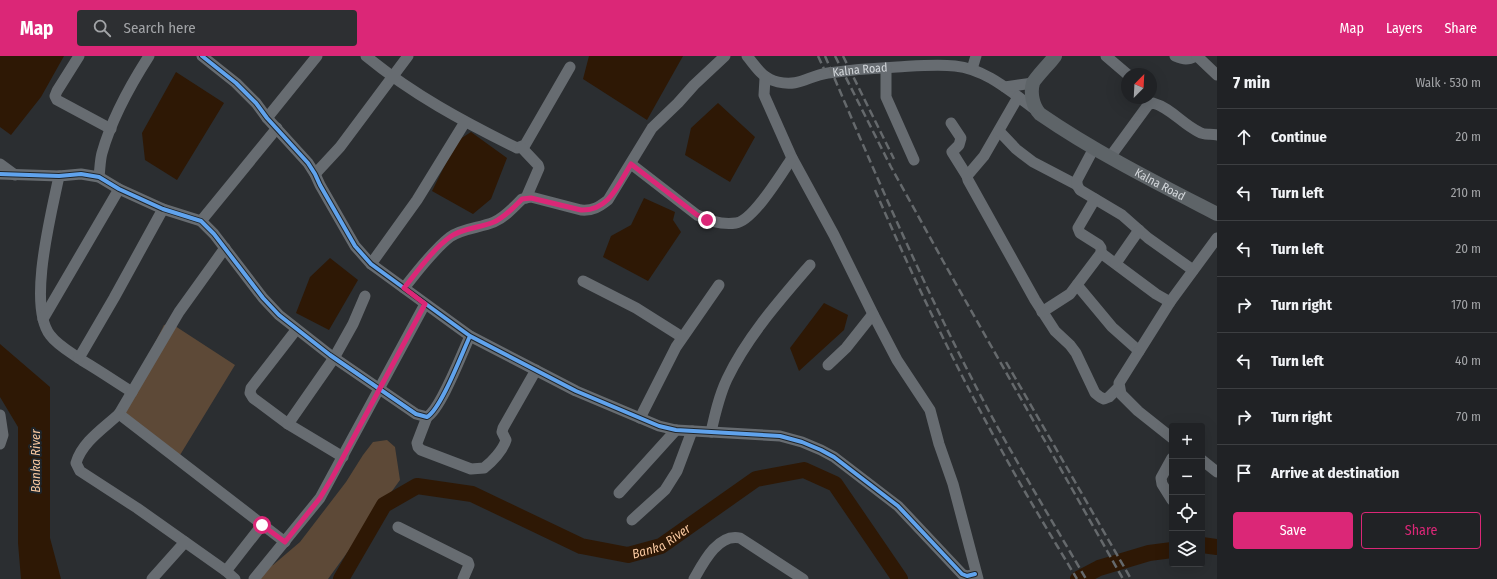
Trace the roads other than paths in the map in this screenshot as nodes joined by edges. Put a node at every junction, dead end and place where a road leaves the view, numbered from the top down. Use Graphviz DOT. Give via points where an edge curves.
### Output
graph roads {
  1 [pos="79,56"];
  2 [pos="149,56"];
  3 [pos="203,56"];
  4 [pos="317,56"];
  5 [pos="366,56"];
  6 [pos="408,56"];
  7 [pos="725,56"];
  8 [pos="747,56"];
  9 [pos="976,56"];
  10 [pos="1055,56"];
  11 [pos="1106,56"];
  12 [pos="1175,56"];
  13 [pos="1197,56"];
  14 [pos="916,61"];
  15 [pos="570,67"];
  16 [pos="886,68"];
  17 [pos="972,69"];
  18 [pos="1121,69"];
  19 [pos="1217,75"];
  20 [pos="393,76"];
  21 [pos="765,78"];
  22 [pos="1033,82"];
  23 [pos="1005,87"];
  24 [pos="1018,97"];
  25 [pos="1157,103"];
  26 [pos="1149,104"];
  27 [pos="1036,110"];
  28 [pos="267,118"];
  29 [pos="465,122"];
  30 [pos="951,123"];
  31 [pos="277,128"];
  32 [pos="111,129"];
  33 [pos="999,131"];
  34 [pos="1217,135"];
  35 [pos="521,147"];
  36 [pos="1094,148"];
  37 [pos="1110,157"];
  38 [pos="792,158"];
  39 [pos="914,160"];
  40 [pos="0,164"];
  41 [pos="631,164"];
  42 [pos="0,174"];
  43 [pos="315,174"];
  44 [pos="15,175"];
  45 [pos="59,176"];
  46 [pos="966,176"];
  47 [pos="99,177"];
  48 [pos="1077,185"];
  49 [pos="119,189"];
  50 [pos="526,198"];
  51 [pos="1095,199"];
  52 [pos="163,208"];
  53 [pos="1217,214"];
  54 [pos="201,221"];
  55 [pos="1139,230"];
  56 [pos="1217,238"];
  57 [pos="225,248"];
  58 [pos="1101,253"];
  59 [pos="371,264"];
  60 [pos="1116,264"];
  61 [pos="810,265"];
  62 [pos="1193,270"];
  63 [pos="583,281"];
  64 [pos="719,285"];
  65 [pos="1077,285"];
  66 [pos="404,288"];
  67 [pos="366,296"];
  68 [pos="1170,302"];
  69 [pos="425,304"];
  70 [pos="1042,312"];
  71 [pos="873,314"];
  72 [pos="43,319"];
  73 [pos="296,330"];
  74 [pos="470,336"];
  75 [pos="682,337"];
  76 [pos="1139,351"];
  77 [pos="79,358"];
  78 [pos="334,358"];
  79 [pos="828,365"];
  80 [pos="536,370"];
  81 [pos="1119,388"];
  82 [pos="379,390"];
  83 [pos="132,392"];
  84 [pos="119,414"];
  85 [pos="0,415"];
  86 [pos="427,417"];
  87 [pos="640,418"];
  88 [pos="288,424"];
  89 [pos="676,430"];
  90 [pos="692,431"];
  91 [pos="711,432"];
  92 [pos="1169,436"];
  93 [pos="0,444"];
  94 [pos="343,457"];
  95 [pos="1171,459"];
  96 [pos="1205,462"];
  97 [pos="1217,472"];
  98 [pos="619,493"];
  99 [pos="1169,495"];
  100 [pos="632,520"];
  101 [pos="262,525"];
  102 [pos="398,527"];
  103 [pos="184,542"];
  104 [pos="285,542"];
  105 [pos="226,571"];
  106 [pos="977,576"];
  107 [pos="152,579"];
  108 [pos="235,579"];
  109 [pos="254,579"];
  110 [pos="463,579"];
  111 [pos="694,579"];
  112 [pos="803,579"];
  1 -- 32 [label="street" via="55,96 57,100"];
  2 -- 32 [label="street"];
  3 -- 28 [label="street" via="236,83"];
  4 -- 28 [label="street"];
  5 -- 20 [label="street"];
  6 -- 20 [label="street"];
  7 -- 41 [label="street" via="652,128"];
  8 -- 21 [label="street"];
  9 -- 17 [label="street"];
  10 -- 22 [label="main road"];
  11 -- 18 [label="street"];
  12 -- 13 [label="street" via="1183,60"];
  13 -- 19 [label="street"];
  14 -- 16 [label="street, Kalna Road"];
  14 -- 17 [label="street, Kalna Road"];
  15 -- 35 [label="street" via="525,145"];
  16 -- 21 [label="street, Kalna Road" via="820,75 794,84"];
  16 -- 39 [label="street" via="886,97"];
  17 -- 23 [label="street, Kalna Road"];
  20 -- 29 [label="street"];
  20 -- 43 [label="street" via="340,147"];
  21 -- 38 [label="street" via="764,95"];
  22 -- 23 [label="street"];
  22 -- 27 [label="main road"];
  23 -- 24 [label="street, Kalna Road"];
  24 -- 27 [label="street, Kalna Road"];
  24 -- 33 [label="street"];
  25 -- 34 [label="street" via="1198,132 1206,136"];
  26 -- 37 [label="street"];
  27 -- 36 [label="main road, Kalna Road"];
  28 -- 31 [label="street"];
  29 -- 35 [label="street" via="517,148"];
  29 -- 59 [label="street" via="417,200"];
  30 -- 46 [label="street" via="961,138 959,145 952,152"];
  31 -- 43 [label="street"];
  31 -- 54 [label="street"];
  32 -- 47 [label="street" via="102,154"];
  33 -- 46 [label="street" via="984,156"];
  33 -- 48 [label="street" via="1033,162"];
  35 -- 50 [label="street" via="538,165"];
  36 -- 37 [label="main road, Kalna Road"];
  36 -- 48 [label="street" via="1077,180"];
  37 -- 53 [label="main road, Kalna Road"];
  38 -- 41 [label="street" via="755,210 745,220 737,223 720,223 697,215"];
  38 -- 71 [label="street"];
  40 -- 44 [label="street"];
  41 -- 50 [label="street" via="608,200 589,211"];
  42 -- 44 [label="street"];
  43 -- 59 [label="street" via="355,246"];
  44 -- 45 [label="street"];
  45 -- 47 [label="street" via="81,174"];
  45 -- 72 [label="street" via="42,266 40,305"];
  46 -- 70 [label="street"];
  47 -- 49 [label="street"];
  48 -- 51 [label="street" via="1080,190"];
  49 -- 52 [label="street"];
  49 -- 72 [label="street"];
  50 -- 66 [label="street" via="494,222 457,233 449,238"];
  51 -- 55 [label="street" via="1122,215"];
  51 -- 58 [label="street" via="1078,230 1099,245"];
  52 -- 54 [label="street"];
  52 -- 77 [label="street"];
  54 -- 57 [label="street"];
  55 -- 60 [label="street"];
  55 -- 62 [label="street"];
  56 -- 62 [label="street"];
  57 -- 73 [label="street" via="264,298"];
  57 -- 83 [label="street" via="180,312"];
  58 -- 60 [label="street"];
  58 -- 65 [label="street"];
  59 -- 66 [label="street"];
  60 -- 68 [label="street"];
  61 -- 91 [label="street" via="776,304 738,360 719,400"];
  62 -- 68 [label="street"];
  63 -- 75 [label="street" via="636,308"];
  64 -- 75 [label="street"];
  65 -- 70 [label="street" via="1067,297"];
  65 -- 76 [label="street" via="1112,327"];
  66 -- 69 [label="street"];
  67 -- 78 [label="street"];
  68 -- 76 [label="street"];
  69 -- 74 [label="street"];
  69 -- 82 [label="street"];
  70 -- 81 [label="street" via="1055,331 1076,353 1095,393 1100,398 1109,397"];
  71 -- 79 [label="street" via="846,348"];
  71 -- 106 [label="street" via="897,360 930,410"];
  72 -- 77 [label="street" via="49,334"];
  73 -- 78 [label="street"];
  73 -- 88 [label="street" via="250,393"];
  74 -- 80 [label="street"];
  74 -- 86 [label="street" via="446,390"];
  75 -- 87 [label="street"];
  76 -- 81 [label="street" via="1121,380"];
  77 -- 83 [label="street"];
  78 -- 82 [label="street"];
  78 -- 88 [label="street"];
  80 -- 86 [label="street" via="503,428 506,440 504,445 484,468 471,469 418,447 417,443"];
  80 -- 87 [label="street" via="576,391"];
  81 -- 92 [label="street" via="1121,394 1138,411"];
  82 -- 86 [label="street" via="416,414"];
  82 -- 94 [label="street"];
  83 -- 84 [label="street"];
  84 -- 101 [label="street"];
  84 -- 103 [label="street" via="78,454 76,463 80,471"];
  85 -- 93 [label="street" via="3,435"];
  87 -- 89 [label="street"];
  88 -- 94 [label="street"];
  89 -- 90 [label="street"];
  89 -- 98 [label="street"];
  90 -- 91 [label="street"];
  90 -- 100 [label="street" via="677,471 665,490"];
  91 -- 106 [label="street" via="780,436 802,442 834,457 898,506 962,574"];
  94 -- 104 [label="street" via="320,498"];
  95 -- 99 [label="street" via="1161,478"];
  96 -- 97 [label="street"];
  101 -- 104 [label="street"];
  101 -- 105 [label="street"];
  102 -- 110 [label="street" via="468,562"];
  103 -- 105 [label="street"];
  103 -- 107 [label="street"];
  104 -- 109 [label="street"];
  105 -- 108 [label="street"];
  111 -- 112 [label="street" via="716,548 727,539 735,537"];
}
